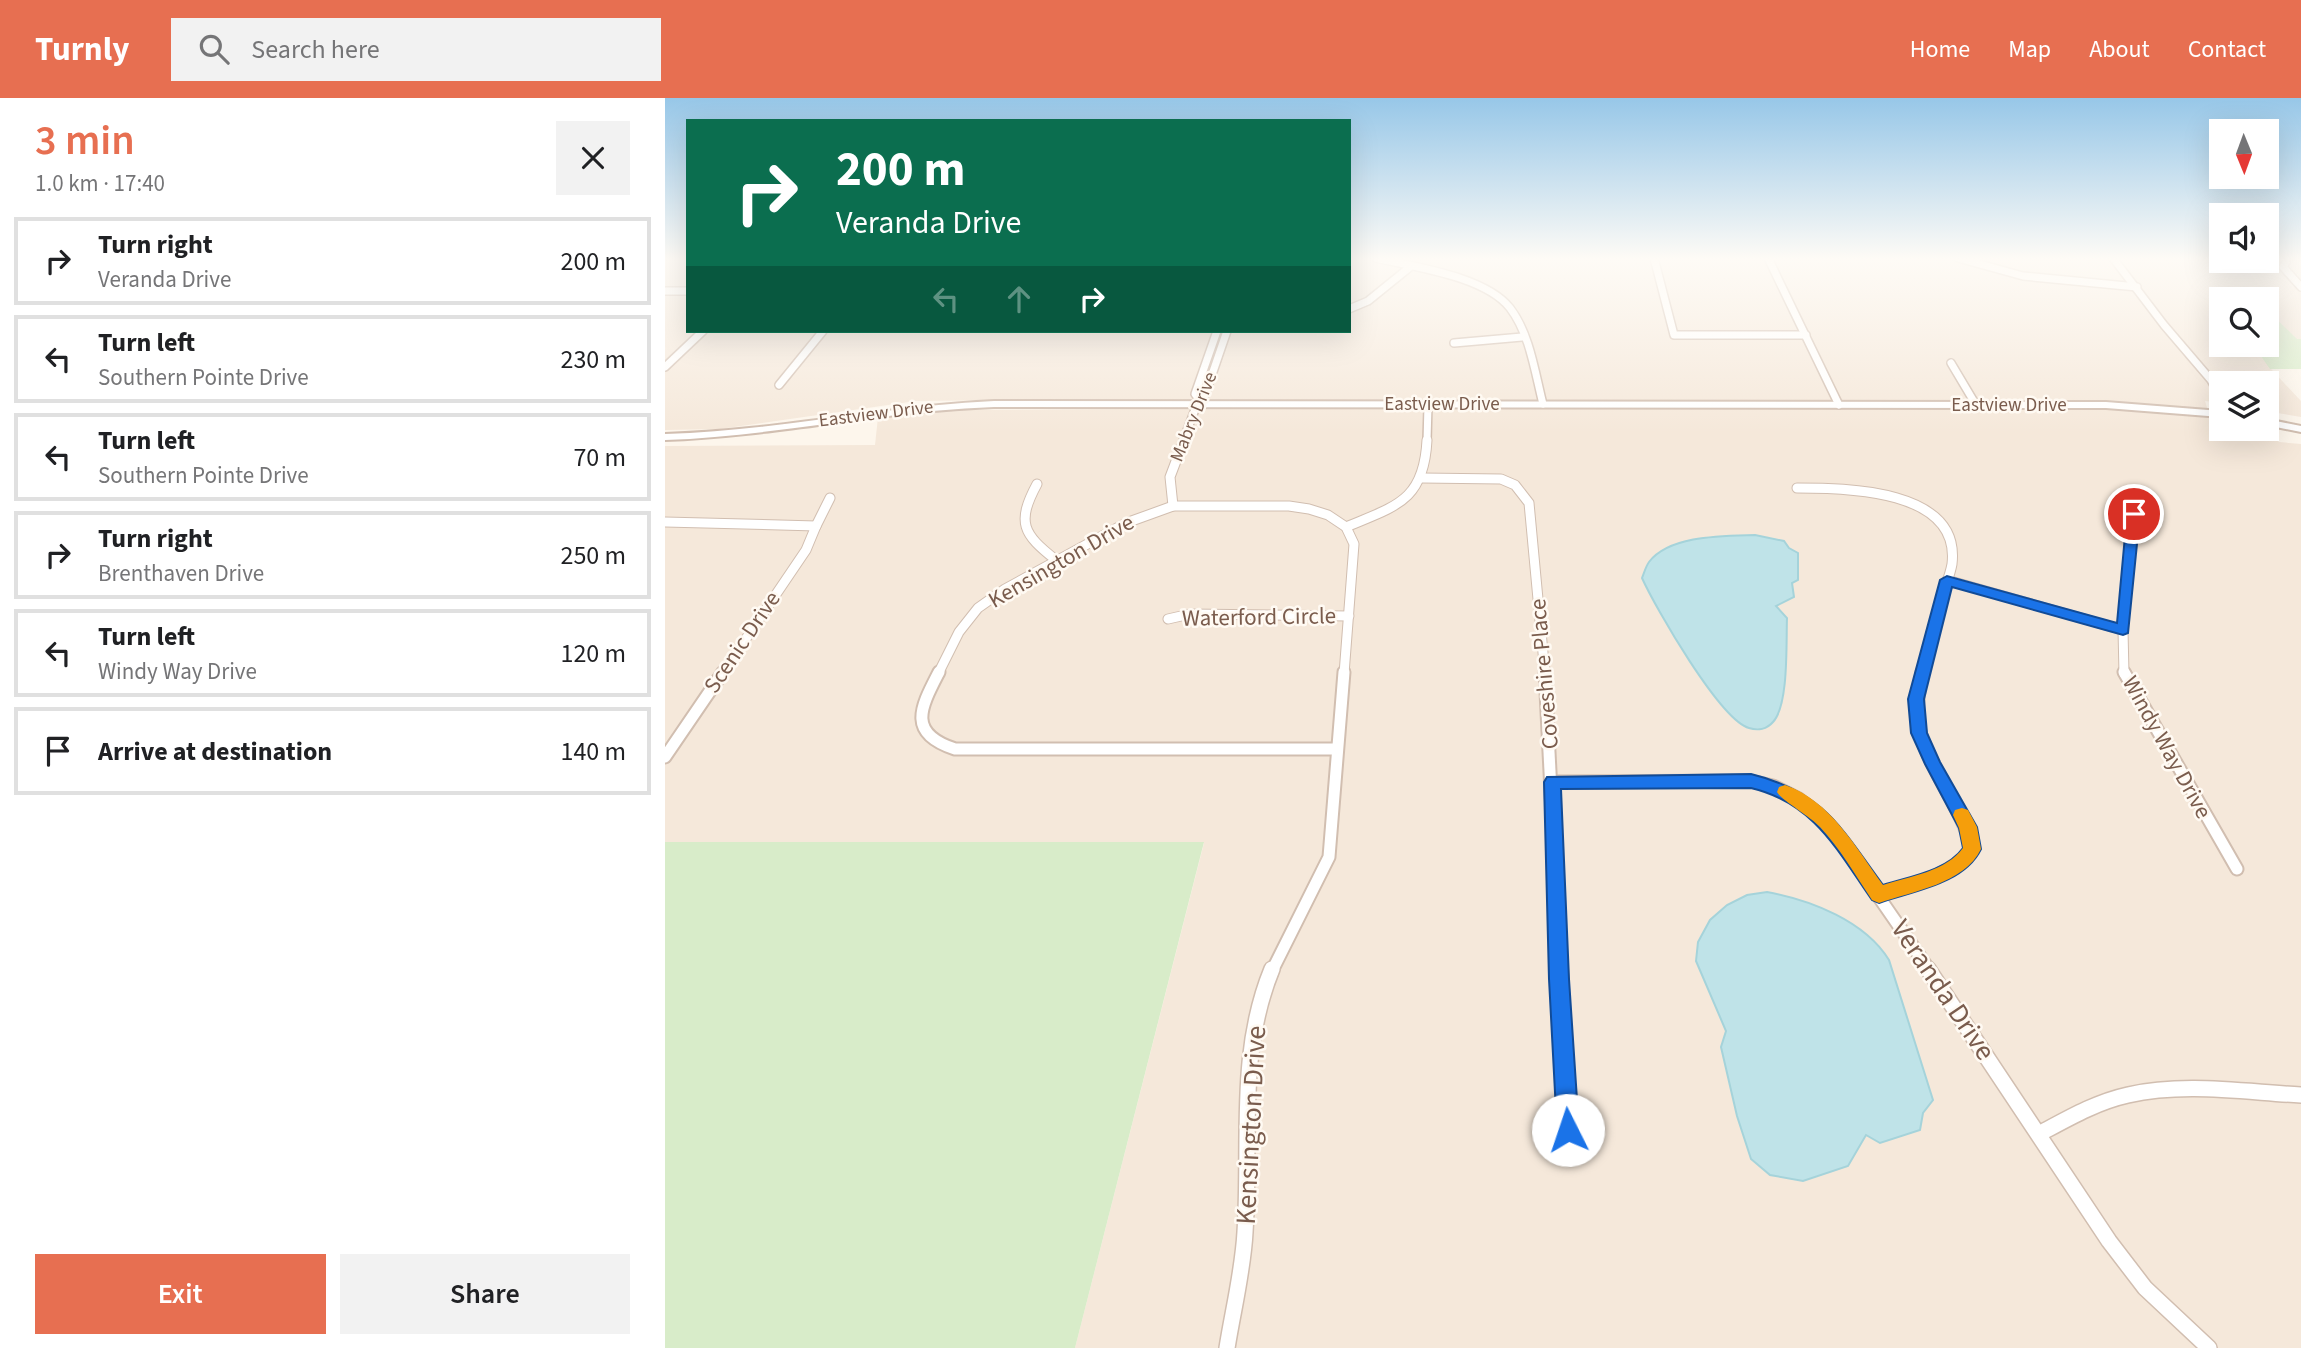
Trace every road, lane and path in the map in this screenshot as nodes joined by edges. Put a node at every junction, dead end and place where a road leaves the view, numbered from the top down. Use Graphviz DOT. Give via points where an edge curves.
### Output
graph roads {
  1 [pos="1514,316"];
  2 [pos="1669,316"];
  3 [pos="1797,316"];
  4 [pos="2158,316"];
  5 [pos="701,333"];
  6 [pos="821,333"];
  7 [pos="1216,333"];
  8 [pos="1226,333"];
  9 [pos="1806,335"];
  10 [pos="1523,337"];
  11 [pos="1454,343"];
  12 [pos="1951,363"];
  13 [pos="665,367"];
  14 [pos="2209,378"];
  15 [pos="779,385"];
  16 [pos="1198,402"];
  17 [pos="1428,404"];
  18 [pos="1543,404"];
  19 [pos="1839,405"];
  20 [pos="1976,405"];
  21 [pos="2209,413"];
  22 [pos="2279,425"];
  23 [pos="2301,429"];
  24 [pos="665,437"];
  25 [pos="1422,478"];
  26 [pos="1037,484"];
  27 [pos="1797,488"];
  28 [pos="2135,494"];
  29 [pos="830,498"];
  30 [pos="1173,506"];
  31 [pos="665,522"];
  32 [pos="816,526"];
  33 [pos="1346,527"];
  34 [pos="1056,560"];
  35 [pos="1947,580"];
  36 [pos="1349,616"];
  37 [pos="1168,619"];
  38 [pos="2123,630"];
  39 [pos="1337,749"];
  40 [pos="665,757"];
  41 [pos="1553,782"];
  42 [pos="2237,869"];
  43 [pos="1879,894"];
  44 [pos="2301,1095"];
  45 [pos="1568,1130"];
  46 [pos="2039,1134"];
  47 [pos="1227,1348"];
  48 [pos="2209,1348"];
  1 -- 10 [label="street"];
  2 -- 9 [label="street" via="1674,335"];
  3 -- 9 [label="street"];
  4 -- 14 [label="street"];
  5 -- 13 [label="street"];
  6 -- 15 [label="street"];
  7 -- 16 [label="street" via="1195,394"];
  8 -- 16 [label="street, Mabry Drive"];
  9 -- 19 [label="street"];
  10 -- 11 [label="street"];
  10 -- 18 [label="street"];
  12 -- 20 [label="street"];
  16 -- 17 [label="street, Eastview Drive"];
  16 -- 24 [label="street, Eastview Drive" via="948,405 737,433"];
  16 -- 30 [label="street, Mabry Drive" via="1171,477"];
  17 -- 18 [label="street, Eastview Drive"];
  17 -- 25 [label="street"];
  18 -- 19 [label="street, Eastview Drive"];
  19 -- 20 [label="street, Eastview Drive"];
  20 -- 21 [label="street, Eastview Drive" via="2106,405"];
  22 -- 23 [label="street"];
  25 -- 33 [label="street" via="1392,506"];
  25 -- 41 [label="street, Coveshire Place" via="1501,480 1515,485 1529,503"];
  26 -- 34 [label="street" via="1026,502 1023,522 1029,539"];
  27 -- 35 [label="street" via="1885,493 1925,510 1953,545"];
  28 -- 38 [label="street, Windy Way Drive"];
  29 -- 32 [label="street, Scenic Drive"];
  30 -- 33 [label="street, Kensington Drive" via="1289,506 1328,516"];
  30 -- 34 [label="street, Kensington Drive" via="1145,514"];
  31 -- 32 [label="street"];
  32 -- 40 [label="street, Scenic Drive" via="806,550"];
  33 -- 36 [label="street, Kensington Drive" via="1354,544"];
  34 -- 39 [label="street, Kensington Drive" via="978,608 959,632 921,708 922,724 935,740 969,750"];
  35 -- 38 [label="street"];
  35 -- 43 [label="street" via="1916,699 1919,733 1968,827 1972,849 1963,862 1938,875"];
  36 -- 37 [label="street, Waterford Circle" via="1190,614"];
  36 -- 39 [label="street, Kensington Drive"];
  38 -- 42 [label="street, Windy Way Drive" via="2124,675"];
  39 -- 47 [label="street, Kensington Drive" via="1329,857 1274,959 1258,1008 1247,1082 1245,1234"];
  41 -- 43 [label="street, Veranda Drive" via="1751,781 1773,786 1799,799 1827,822"];
  41 -- 45 [label="street, Coveshire Place"];
  43 -- 46 [label="street, Veranda Drive"];
  44 -- 46 [label="street" via="2188,1090 2130,1094 2083,1110"];
  46 -- 48 [label="street, Veranda Drive" via="2145,1288"];
}
